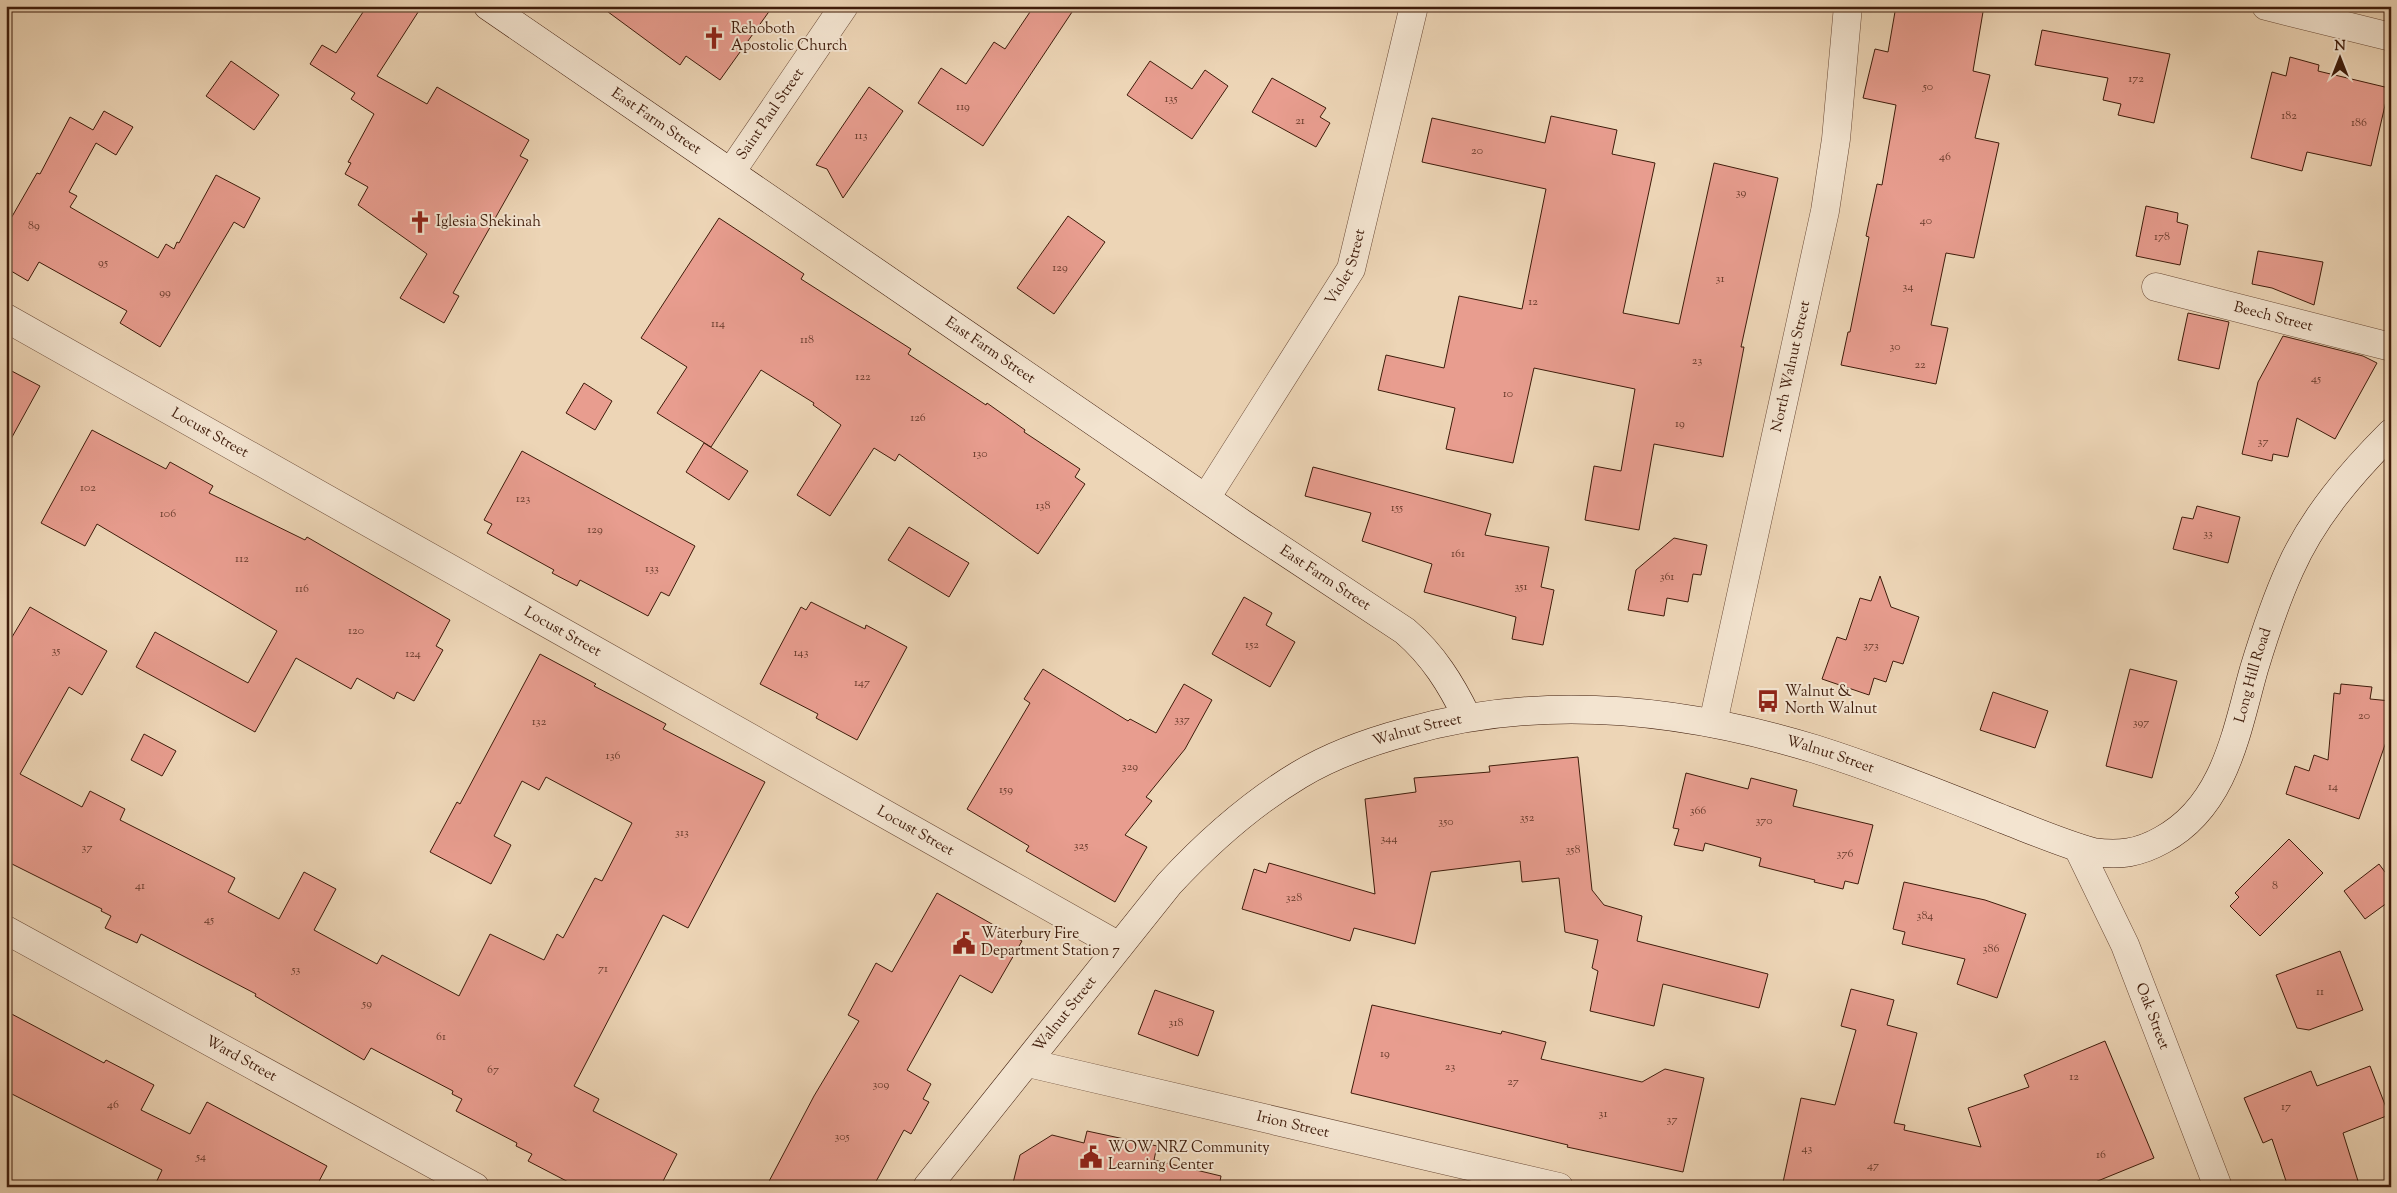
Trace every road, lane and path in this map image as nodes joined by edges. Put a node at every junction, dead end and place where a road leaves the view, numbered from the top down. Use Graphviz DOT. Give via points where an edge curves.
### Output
graph roads {
  1 [pos="488,6"];
  2 [pos="844,6"];
  3 [pos="1414,6"];
  4 [pos="1848,6"];
  5 [pos="2266,6"];
  6 [pos="2337,15"];
  7 [pos="2391,37"];
  8 [pos="731,172"];
  9 [pos="2156,287"];
  10 [pos="6,318"];
  11 [pos="2391,347"];
  12 [pos="2391,434"];
  13 [pos="1206,498"];
  14 [pos="1467,717"];
  15 [pos="1713,723"];
  16 [pos="2078,848"];
  17 [pos="6,930"];
  18 [pos="1119,946"];
  19 [pos="1028,1063"];
  20 [pos="475,1187"];
  21 [pos="927,1187"];
  22 [pos="1559,1187"];
  23 [pos="2218,1187"];
  1 -- 8 [label="street, East Farm Street"];
  2 -- 8 [label="street, Saint Paul Street"];
  3 -- 13 [label="street, Violet Street" via="1352,269"];
  4 -- 15 [label="street, North Walnut Street" via="1836,139 1825,211"];
  5 -- 6 [label="street"];
  6 -- 7 [label="street"];
  8 -- 13 [label="street, East Farm Street"];
  9 -- 11 [label="street, Beech Street"];
  10 -- 18 [label="street, Locust Street"];
  12 -- 16 [label="street, Long Hill Road" via="2334,496 2301,546 2262,643 2232,746 2202,808 2174,834 2150,847 2113,855"];
  13 -- 14 [label="street, East Farm Street" via="1420,643 1452,687"];
  14 -- 15 [label="street, Walnut Street" via="1566,708 1621,710"];
  14 -- 18 [label="street, Walnut Street" via="1376,740 1319,764 1263,798 1200,852 1169,884"];
  15 -- 16 [label="street, Walnut Street" via="1783,740 1861,765"];
  16 -- 23 [label="street, Oak Street" via="2125,944"];
  17 -- 20 [label="street, Ward Street"];
  18 -- 19 [label="street, Walnut Street"];
  19 -- 21 [label="street, Walnut Street"];
  19 -- 22 [label="street, Irion Street"];
}
